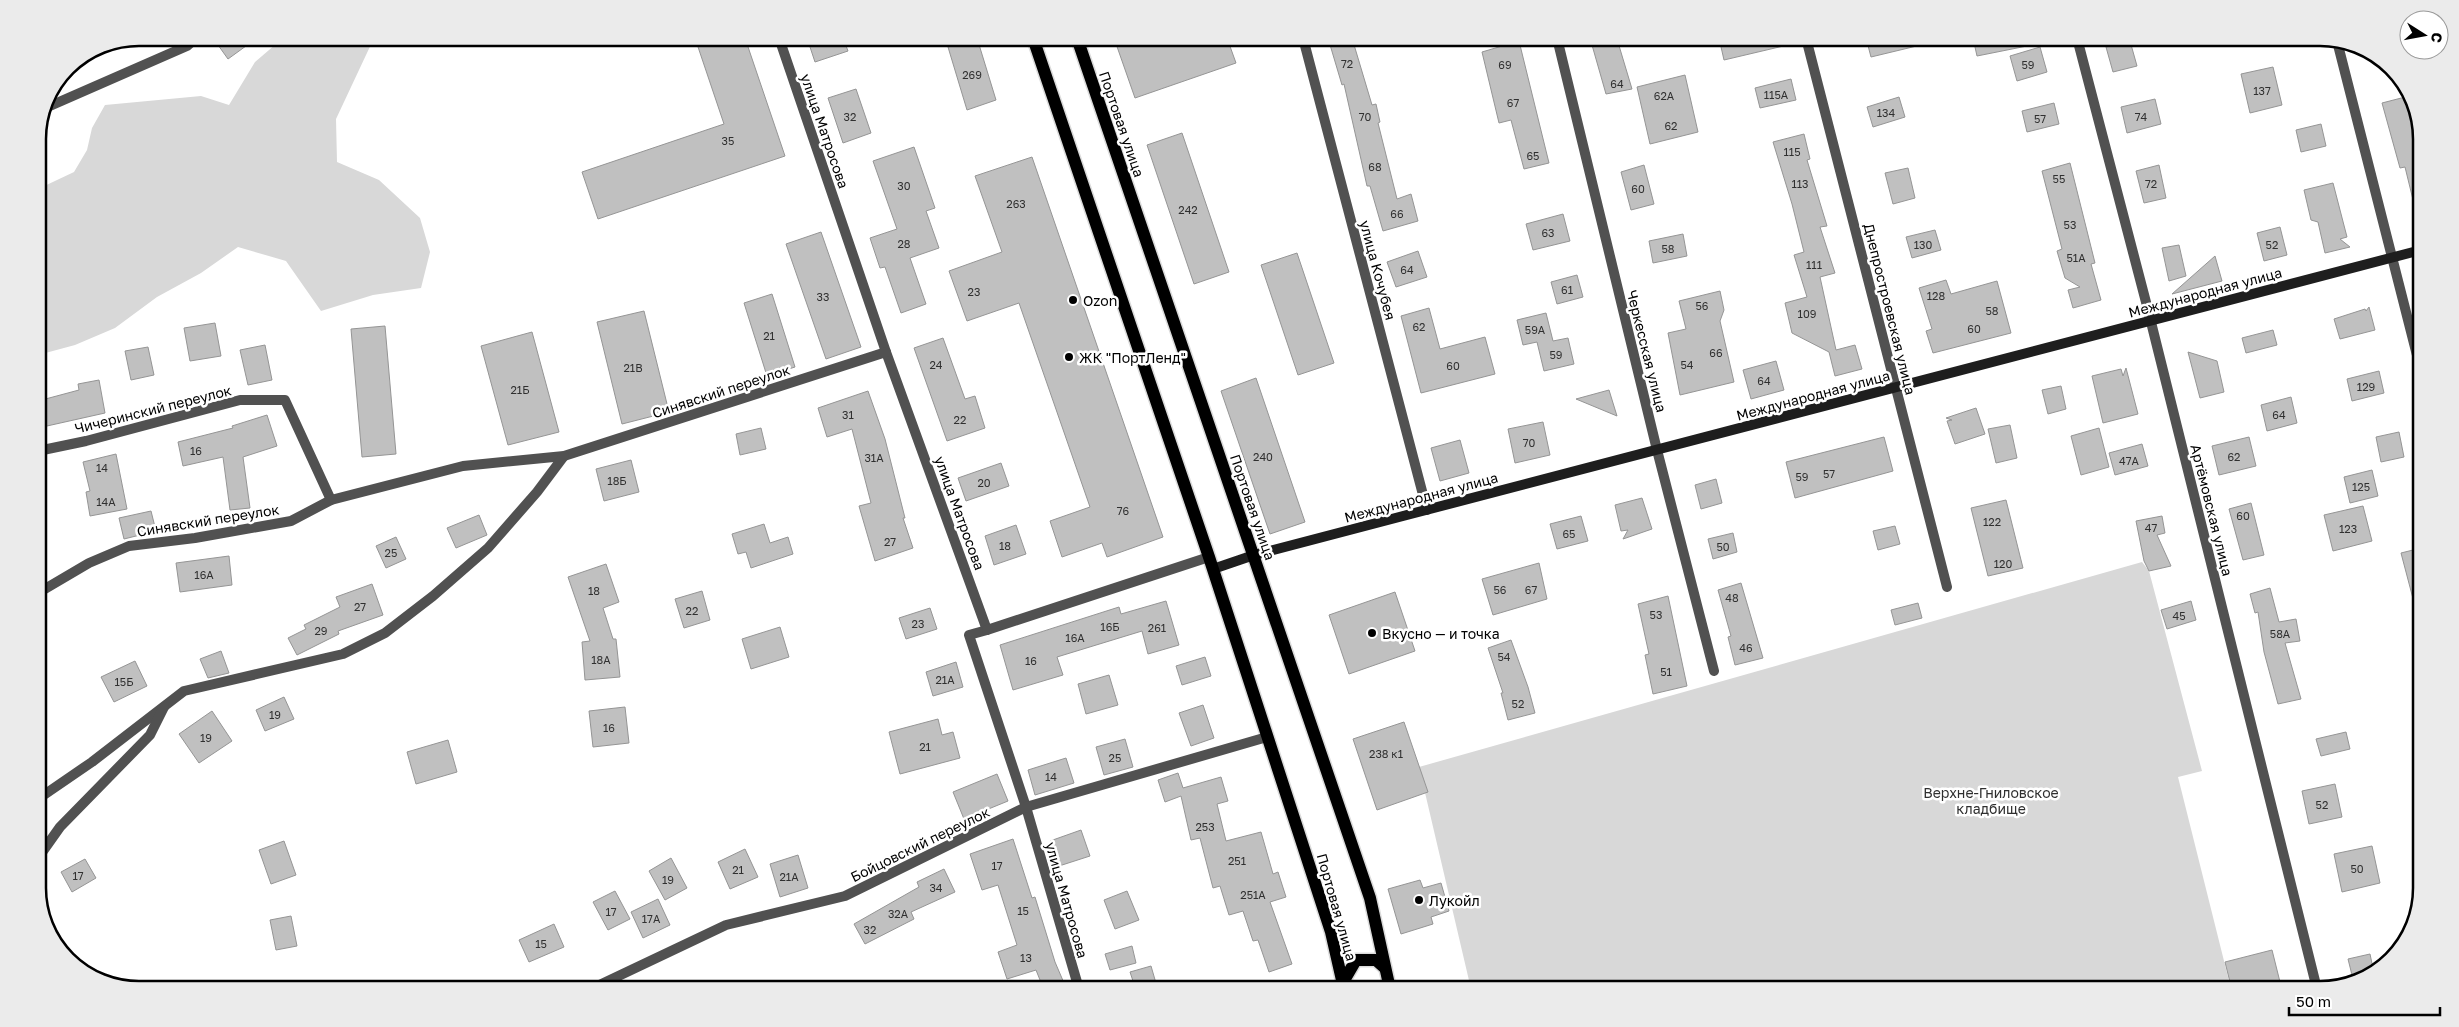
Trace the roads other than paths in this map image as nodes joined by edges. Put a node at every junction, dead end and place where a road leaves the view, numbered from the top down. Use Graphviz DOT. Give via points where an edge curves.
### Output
graph roads {
  1 [pos="187,46"];
  2 [pos="782,46"];
  3 [pos="1036,46"];
  4 [pos="1080,46"];
  5 [pos="1305,46"];
  6 [pos="1559,46"];
  7 [pos="1808,46"];
  8 [pos="2079,46"];
  9 [pos="2339,48"];
  10 [pos="53,105"];
  11 [pos="2413,252"];
  12 [pos="2393,257"];
  13 [pos="2151,320"];
  14 [pos="2413,338"];
  15 [pos="886,352"];
  16 [pos="1896,387"];
  17 [pos="46,449"];
  18 [pos="1657,450"];
  19 [pos="564,456"];
  20 [pos="331,500"];
  21 [pos="1427,510"];
  22 [pos="1254,555"];
  23 [pos="1211,563"];
  24 [pos="1947,587"];
  25 [pos="46,588"];
  26 [pos="987,630"];
  27 [pos="1714,671"];
  28 [pos="166,704"];
  29 [pos="1267,737"];
  30 [pos="46,794"];
  31 [pos="1026,807"];
  32 [pos="46,847"];
  33 [pos="1385,968"];
  34 [pos="610,981"];
  35 [pos="1076,981"];
  36 [pos="1342,981"];
  37 [pos="1346,981"];
  38 [pos="1388,981"];
  39 [pos="2315,981"];
  1 -- 10 [label="street"];
  2 -- 15 [label="street, улица Матросова"];
  3 -- 23 [label="main road, Портовая улица"];
  4 -- 22 [label="main road, Портовая улица"];
  5 -- 21 [label="street, улица Кочубея"];
  6 -- 18 [label="street, Черкесская улица"];
  7 -- 16 [label="street, Днепростроевская улица"];
  8 -- 13 [label="street, Артёмовская улица"];
  9 -- 12 [label="street"];
  11 -- 12 [label="main road, Международная улица"];
  12 -- 13 [label="main road, Международная улица"];
  12 -- 14 [label="street"];
  13 -- 16 [label="main road, Международная улица"];
  13 -- 39 [label="street, Артёмовская улица"];
  15 -- 19 [label="street, Синявский переулок"];
  15 -- 26 [label="street, улица Матросова"];
  16 -- 18 [label="main road, Международная улица"];
  16 -- 24 [label="street, Днепростроевская улица"];
  17 -- 20 [label="street, Чичеринский переулок" via="240,400 284,400"];
  18 -- 21 [label="main road, Международная улица"];
  18 -- 27 [label="street, Черкесская улица"];
  19 -- 20 [label="street, Синявский переулок" via="463,466"];
  19 -- 28 [label="street" via="488,548 385,633 343,654 184,691"];
  20 -- 25 [label="street, Синявский переулок" via="291,521 129,546 89,563"];
  21 -- 22 [label="main road, Международная улица"];
  22 -- 23 [label="main road, Международная улица"];
  22 -- 33 [label="main road, Портовая улица" via="1370,898"];
  23 -- 26 [label="street, Международная улица"];
  23 -- 29 [label="main road, Портовая улица"];
  26 -- 31 [label="street, улица Матросова" via="969,635"];
  28 -- 30 [label="street"];
  28 -- 32 [label="street" via="150,735 60,827"];
  29 -- 31 [label="street, Бойцовский переулок"];
  29 -- 36 [label="main road, Портовая улица" via="1331,932"];
  31 -- 34 [label="street, Бойцовский переулок" via="845,896 726,926"];
  31 -- 35 [label="street, улица Матросова"];
  33 -- 37 [label="main road" via="1376,960 1356,960"];
  33 -- 38 [label="main road, Портовая улица"];
}
